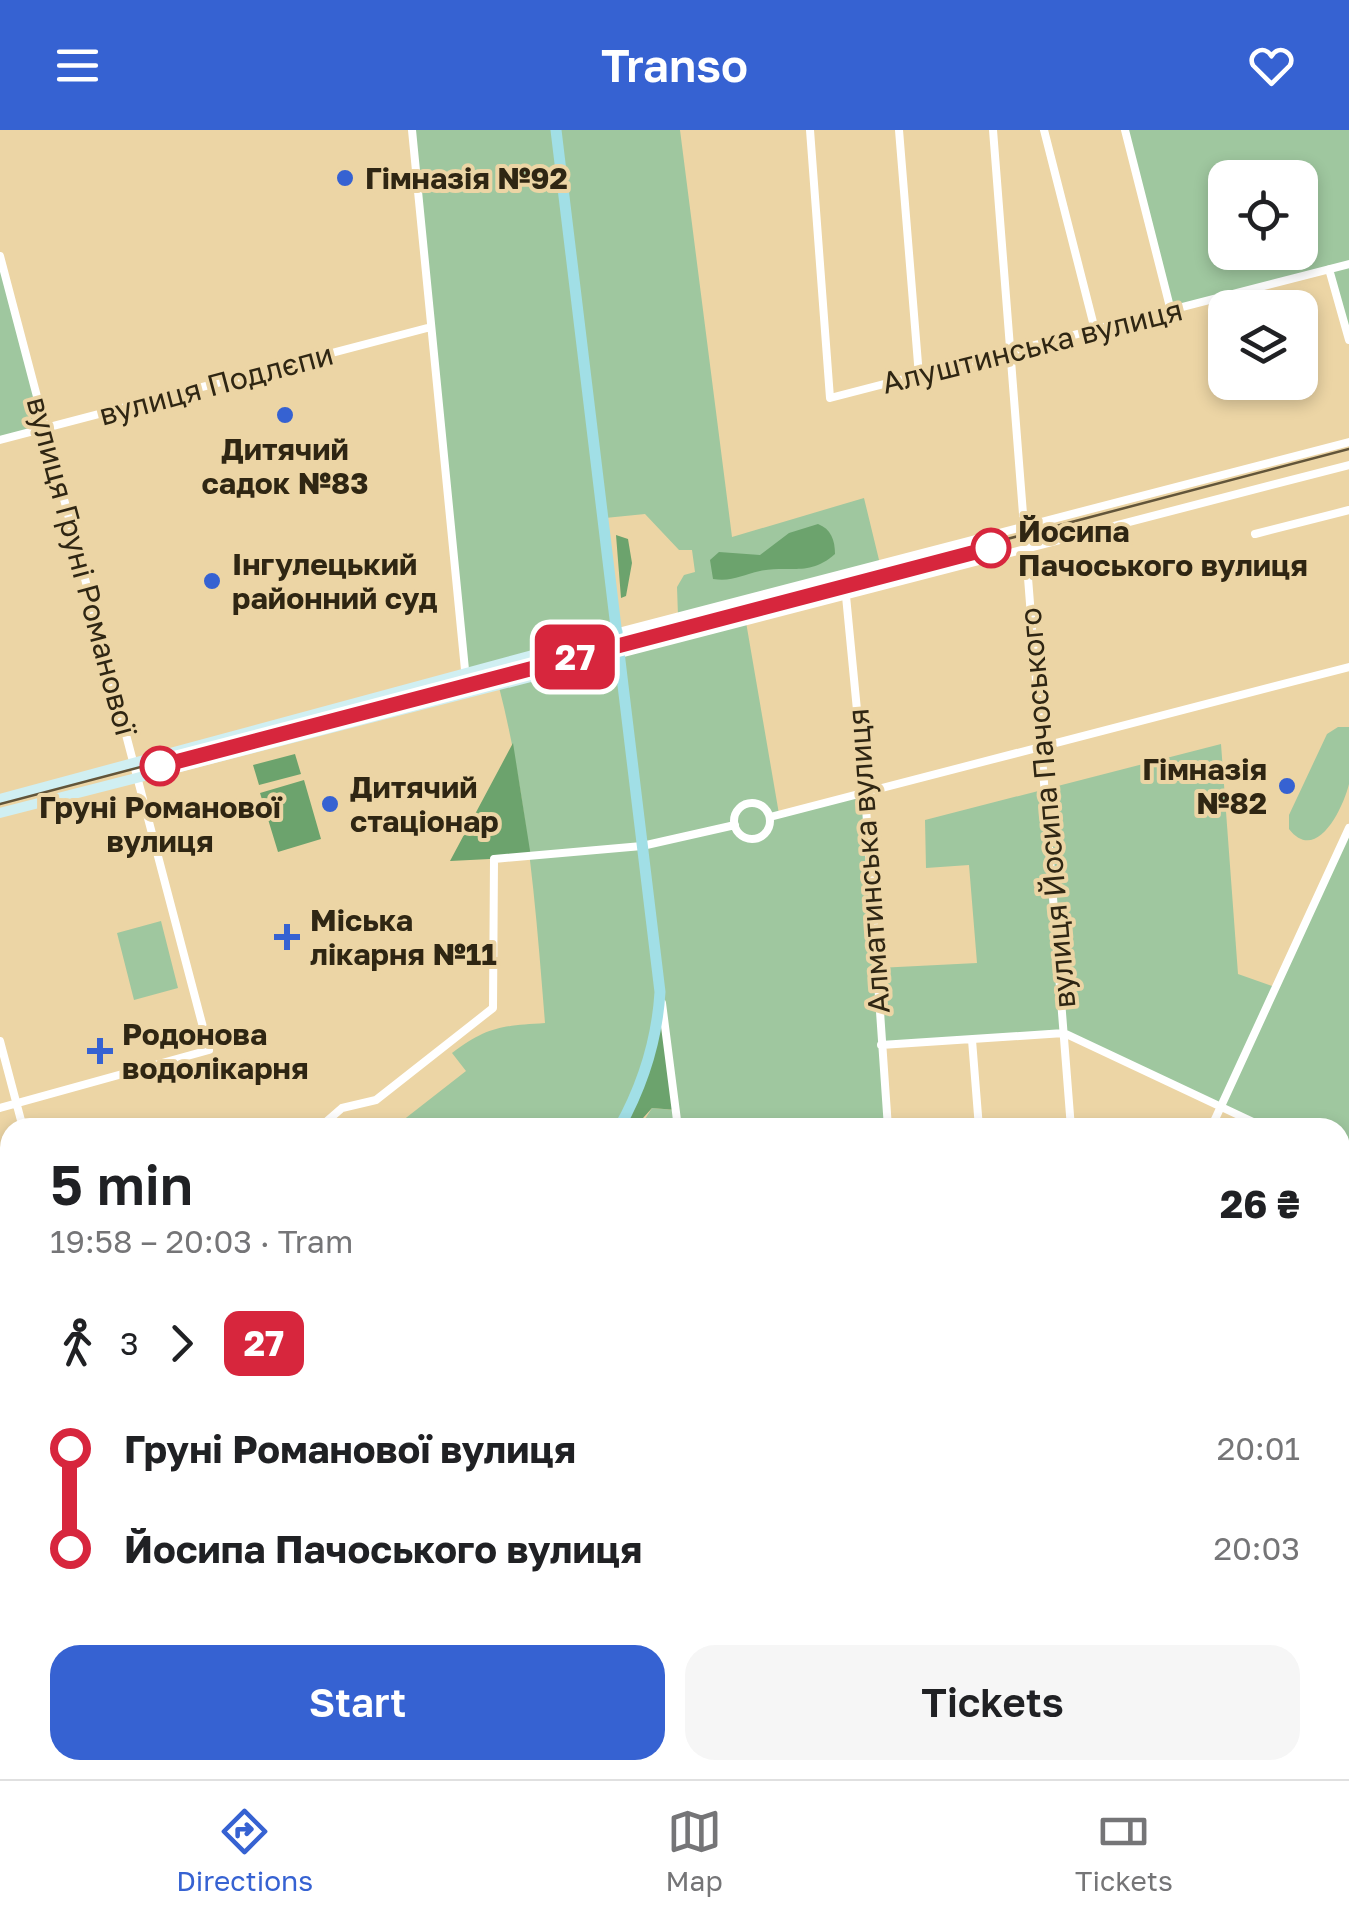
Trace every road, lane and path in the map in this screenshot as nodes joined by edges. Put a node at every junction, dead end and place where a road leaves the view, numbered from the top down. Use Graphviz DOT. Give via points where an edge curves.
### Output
graph roads {
  1 [pos="412,130"];
  2 [pos="556,130"];
  3 [pos="810,130"];
  4 [pos="899,130"];
  5 [pos="992,130"];
  6 [pos="1044,130"];
  7 [pos="1125,130"];
  8 [pos="0,256"];
  9 [pos="1349,264"];
  10 [pos="1330,269"];
  11 [pos="1171,310"];
  12 [pos="431,327"];
  13 [pos="1095,330"];
  14 [pos="1349,340"];
  15 [pos="1010,352"];
  16 [pos="918,376"];
  17 [pos="46,428"];
  18 [pos="0,440"];
  19 [pos="1349,442"];
  20 [pos="1349,465"];
  21 [pos="1349,510"];
  22 [pos="1025,526"];
  23 [pos="1256,534"];
  24 [pos="1026,545"];
  25 [pos="846,596"];
  26 [pos="618,632"];
  27 [pos="620,654"];
  28 [pos="1349,668"];
  29 [pos="466,676"];
  30 [pos="467,690"];
  31 [pos="1040,748"];
  32 [pos="134,764"];
  33 [pos="138,777"];
  34 [pos="865,793"];
  35 [pos="0,798"];
  36 [pos="0,812"];
  37 [pos="770,817"];
  38 [pos="735,825"];
  39 [pos="1349,828"];
  40 [pos="642,846"];
  41 [pos="660,992"];
  42 [pos="1064,1033"];
  43 [pos="972,1040"];
  44 [pos="0,1041"];
  45 [pos="882,1045"];
  46 [pos="16,1104"];
  47 [pos="1220,1106"];
  48 [pos="0,1108"];
  49 [pos="20,1118"];
  50 [pos="330,1118"];
  51 [pos="624,1118"];
  52 [pos="677,1118"];
  53 [pos="887,1118"];
  54 [pos="978,1118"];
  55 [pos="1071,1118"];
  56 [pos="1215,1118"];
  57 [pos="1245,1118"];
  1 -- 12 [label="street"];
  2 -- 26 [label="main road"];
  3 -- 16 [label="street, Алуштинська вулиця" via="830,398"];
  4 -- 16 [label="street"];
  5 -- 15 [label="street, вулиця Йосипа Пачоського"];
  6 -- 13 [label="street"];
  7 -- 11 [label="street"];
  8 -- 17 [label="street, вулиця Груні Романової"];
  9 -- 10 [label="street, Алуштинська вулиця"];
  10 -- 11 [label="street, Алуштинська вулиця"];
  10 -- 14 [label="street"];
  11 -- 13 [label="street, Алуштинська вулиця"];
  12 -- 17 [label="street, вулиця Подлєпи"];
  12 -- 29 [label="street"];
  13 -- 15 [label="street, Алуштинська вулиця"];
  15 -- 16 [label="street, Алуштинська вулиця"];
  15 -- 22 [label="street, вулиця Йосипа Пачоського"];
  17 -- 18 [label="street, вулиця Подлєпи"];
  17 -- 32 [label="street, вулиця Груні Романової"];
  19 -- 22 [label="street"];
  20 -- 24 [label="street"];
  21 -- 23 [label="street"];
  22 -- 24 [label="street, вулиця Йосипа Пачоського"];
  22 -- 26 [label="street"];
  24 -- 25 [label="street"];
  24 -- 31 [label="street, вулиця Йосипа Пачоського"];
  25 -- 27 [label="street"];
  25 -- 34 [label="street, Алматинська вулиця"];
  26 -- 27 [label="main road"];
  26 -- 29 [label="main road"];
  27 -- 30 [label="main road"];
  27 -- 40 [label="main road"];
  28 -- 31 [label="street"];
  29 -- 30 [label="street"];
  29 -- 32 [label="main road"];
  30 -- 33 [label="main road"];
  31 -- 34 [label="street"];
  31 -- 42 [label="street, вулиця Йосипа Пачоського"];
  32 -- 33 [label="street, вулиця Груні Романової"];
  32 -- 35 [label="main road"];
  33 -- 36 [label="main road"];
  33 -- 46 [label="street, вулиця Груні Романової" via="209,1050"];
  34 -- 37 [label="street"];
  34 -- 45 [label="street, Алматинська вулиця"];
  37 -- 38 [label="street" via="766,833 756,838"];
  37 -- 38 [label="street" via="763,806 748,803 736,813"];
  38 -- 40 [label="street"];
  39 -- 47 [label="street"];
  40 -- 41 [label="main road"];
  40 -- 50 [label="street" via="494,859 493,1008 376,1100"];
  41 -- 51 [label="main road" via="644,1076"];
  41 -- 52 [label="street"];
  42 -- 43 [label="street"];
  42 -- 47 [label="street"];
  42 -- 55 [label="street, вулиця Йосипа Пачоського"];
  43 -- 45 [label="street"];
  43 -- 54 [label="street"];
  44 -- 46 [label="street"];
  45 -- 53 [label="street, Алматинська вулиця"];
  46 -- 48 [label="street"];
  46 -- 49 [label="street"];
  47 -- 56 [label="street"];
  47 -- 57 [label="street"];
}
